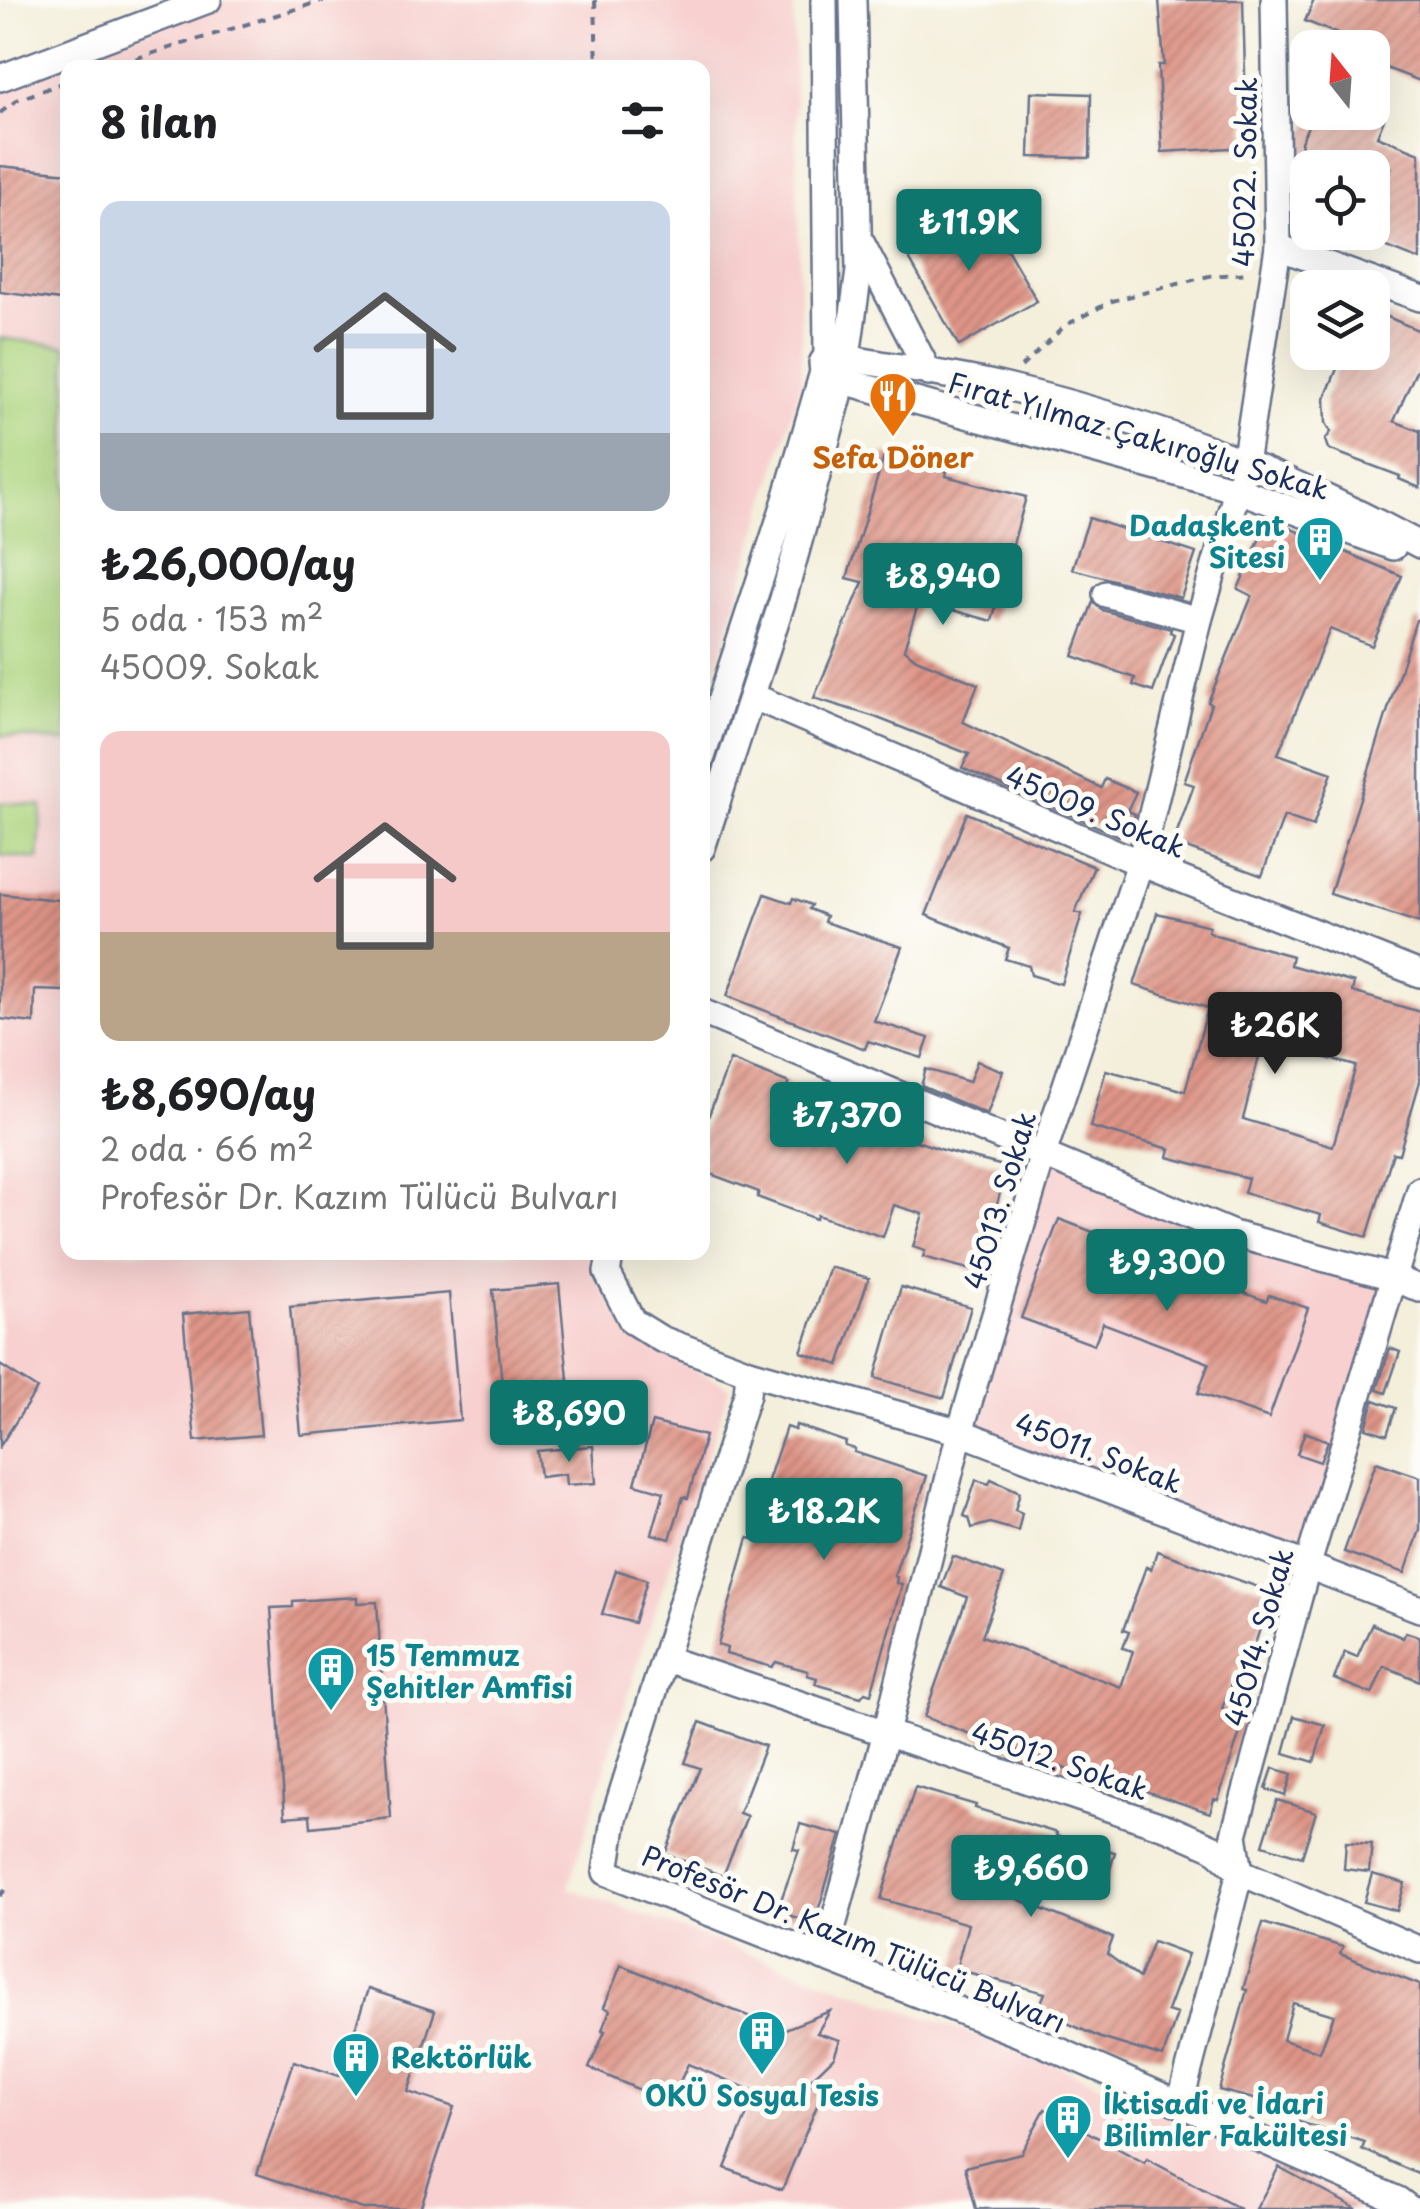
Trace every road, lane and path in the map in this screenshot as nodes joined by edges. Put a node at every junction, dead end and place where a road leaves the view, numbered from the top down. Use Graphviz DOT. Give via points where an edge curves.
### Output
graph roads {
  1 [pos="208,0"];
  2 [pos="325,0"];
  3 [pos="595,0"];
  4 [pos="824,0"];
  5 [pos="853,0"];
  6 [pos="1274,0"];
  7 [pos="131,60"];
  8 [pos="597,60"];
  9 [pos="0,78"];
  10 [pos="60,85"];
  11 [pos="0,112"];
  12 [pos="858,238"];
  13 [pos="1276,257"];
  14 [pos="1420,298"];
  15 [pos="833,370"];
  16 [pos="929,373"];
  17 [pos="1001,386"];
  18 [pos="1245,464"];
  19 [pos="1238,490"];
  20 [pos="1420,544"];
  21 [pos="1420,560"];
  22 [pos="1106,594"];
  23 [pos="1199,620"];
  24 [pos="752,696"];
  25 [pos="710,733"];
  26 [pos="710,824"];
  27 [pos="1140,864"];
  28 [pos="1420,974"];
  29 [pos="710,1015"];
  30 [pos="1043,1154"];
  31 [pos="1420,1190"];
  32 [pos="610,1260"];
  33 [pos="1393,1278"];
  34 [pos="1420,1289"];
  35 [pos="749,1372"];
  36 [pos="960,1432"];
  37 [pos="1308,1564"];
  38 [pos="1420,1609"];
  39 [pos="666,1659"];
  40 [pos="886,1733"];
  41 [pos="1240,1872"];
  42 [pos="5,1890"];
  43 [pos="0,1896"];
  44 [pos="1420,1950"];
  45 [pos="824,1958"];
  46 [pos="1180,2104"];
  47 [pos="1410,2209"];
  1 -- 9 [label="street"];
  2 -- 7 [label="path"];
  3 -- 8 [label="path"];
  4 -- 15 [label="street"];
  5 -- 12 [label="street"];
  6 -- 13 [label="street, 45022. Sokak"];
  10 -- 11 [label="path"];
  12 -- 15 [label="street" via="859,271"];
  12 -- 16 [label="street"];
  13 -- 14 [label="street"];
  13 -- 17 [label="path" via="1238,277 1209,276 1112,301 1066,325"];
  13 -- 18 [label="street, 45022. Sokak"];
  15 -- 16 [label="street, Fırat Yılmaz Çakıroğlu Sokak"];
  15 -- 19 [label="street, Fırat Yılmaz Çakıroğlu Sokak"];
  15 -- 24 [label="street" via="839,396"];
  15 -- 25 [label="street"];
  16 -- 17 [label="street, Fırat Yılmaz Çakıroğlu Sokak"];
  17 -- 18 [label="street, Fırat Yılmaz Çakıroğlu Sokak" via="1174,435"];
  18 -- 19 [label="street, 45013. Sokak"];
  18 -- 20 [label="street, Fırat Yılmaz Çakıroğlu Sokak"];
  19 -- 21 [label="street, Fırat Yılmaz Çakıroğlu Sokak"];
  19 -- 23 [label="street, 45013. Sokak"];
  22 -- 23 [label="street"];
  23 -- 27 [label="street, 45013. Sokak"];
  24 -- 26 [label="street"];
  24 -- 27 [label="street, 45009. Sokak"];
  27 -- 28 [label="street, 45009. Sokak"];
  27 -- 30 [label="street, 45013. Sokak"];
  29 -- 30 [label="street"];
  30 -- 33 [label="street" via="1233,1234"];
  30 -- 36 [label="street, 45013. Sokak"];
  31 -- 33 [label="street, 45014. Sokak"];
  32 -- 35 [label="street" via="608,1272 632,1321"];
  33 -- 34 [label="street"];
  33 -- 37 [label="street, 45014. Sokak"];
  35 -- 36 [label="street, 45011. Sokak"];
  35 -- 39 [label="street, Profesör Dr. Kazım Tülücü Bulvarı"];
  36 -- 37 [label="street, 45011. Sokak"];
  36 -- 40 [label="street, 45013. Sokak"];
  37 -- 38 [label="street, 45011. Sokak"];
  37 -- 41 [label="street, 45014. Sokak" via="1234,1835"];
  39 -- 40 [label="street, 45012. Sokak"];
  39 -- 45 [label="street, Profesör Dr. Kazım Tülücü Bulvarı" via="614,1819 606,1872"];
  40 -- 41 [label="street, 45012. Sokak" via="1168,1828 1214,1848"];
  40 -- 45 [label="street, 45013. Sokak"];
  41 -- 44 [label="street, 45012. Sokak"];
  41 -- 46 [label="street, 45014. Sokak"];
  42 -- 43 [label="path"];
  45 -- 46 [label="street, Profesör Dr. Kazım Tülücü Bulvarı"];
  46 -- 47 [label="street, Profesör Dr. Kazım Tülücü Bulvarı"];
}
